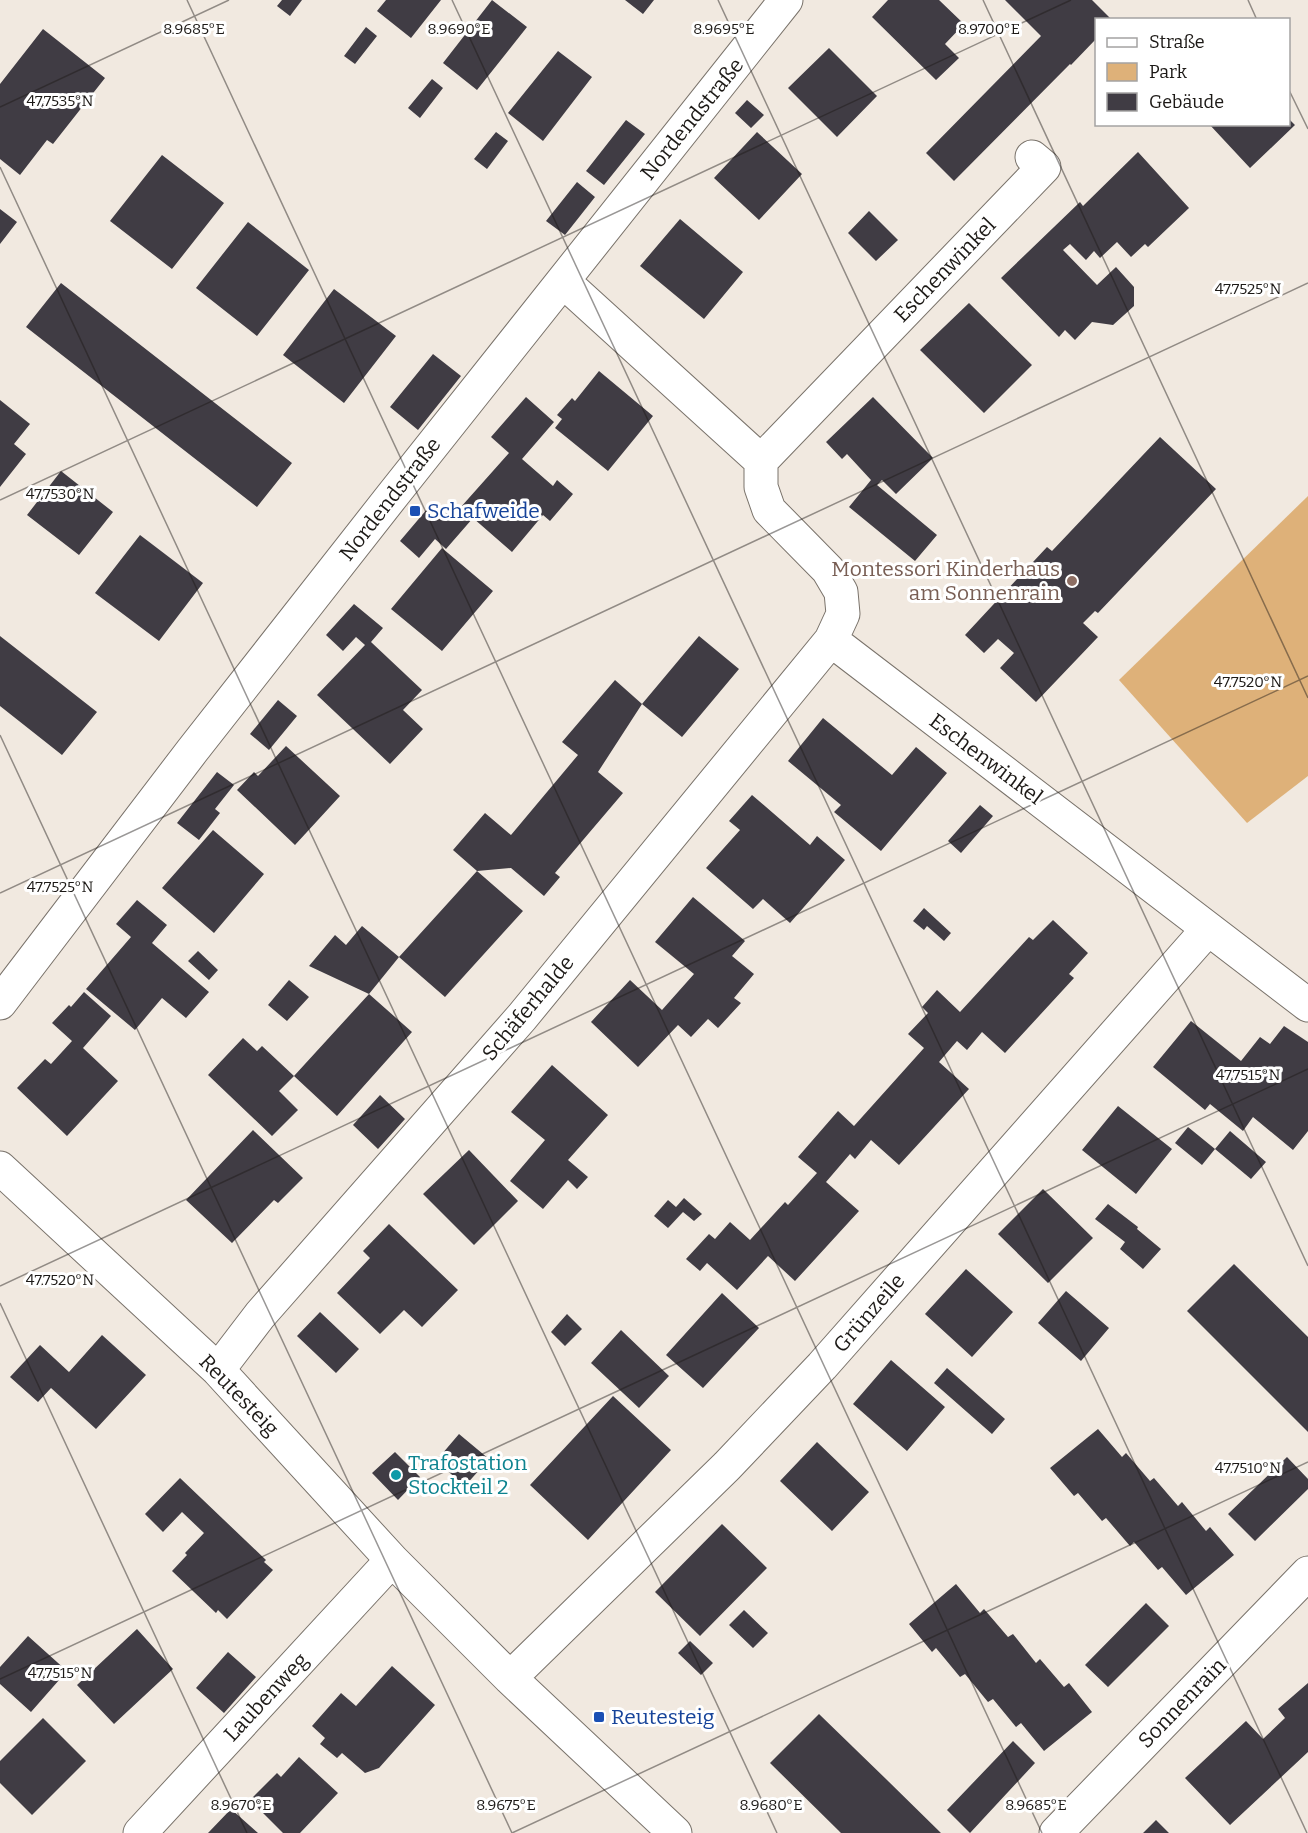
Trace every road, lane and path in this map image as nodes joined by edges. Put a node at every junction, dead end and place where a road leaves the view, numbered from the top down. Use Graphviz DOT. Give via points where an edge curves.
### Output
graph roads {
  1 [pos="786,0"];
  2 [pos="1032,157"];
  3 [pos="563,281"];
  4 [pos="761,461"];
  5 [pos="831,640"];
  6 [pos="1208,929"];
  7 [pos="0,1003"];
  8 [pos="1308,1005"];
  9 [pos="0,1168"];
  10 [pos="218,1370"];
  11 [pos="392,1560"];
  12 [pos="1308,1573"];
  13 [pos="510,1678"];
  14 [pos="140,1833"];
  15 [pos="675,1833"];
  16 [pos="1056,1833"];
  1 -- 3 [label="street, Nordendstraße"];
  2 -- 4 [label="street, Eschenwinkel" via="1044,167"];
  3 -- 4 [label="street"];
  3 -- 7 [label="street, Nordendstraße" via="192,751"];
  4 -- 5 [label="street" via="761,486 769,510 828,570 841,592 843,614"];
  5 -- 6 [label="street, Eschenwinkel"];
  5 -- 10 [label="street, Schäferhalde" via="522,1017 260,1315"];
  6 -- 8 [label="street, Eschenwinkel"];
  6 -- 13 [label="street, Grünzeile" via="822,1366 727,1466"];
  9 -- 10 [label="street, Reutesteig"];
  10 -- 11 [label="street, Reutesteig"];
  11 -- 13 [label="street, Reutesteig"];
  11 -- 14 [label="street, Laubenweg"];
  12 -- 16 [label="street, Sonnenrain"];
  13 -- 15 [label="street, Reutesteig"];
}
